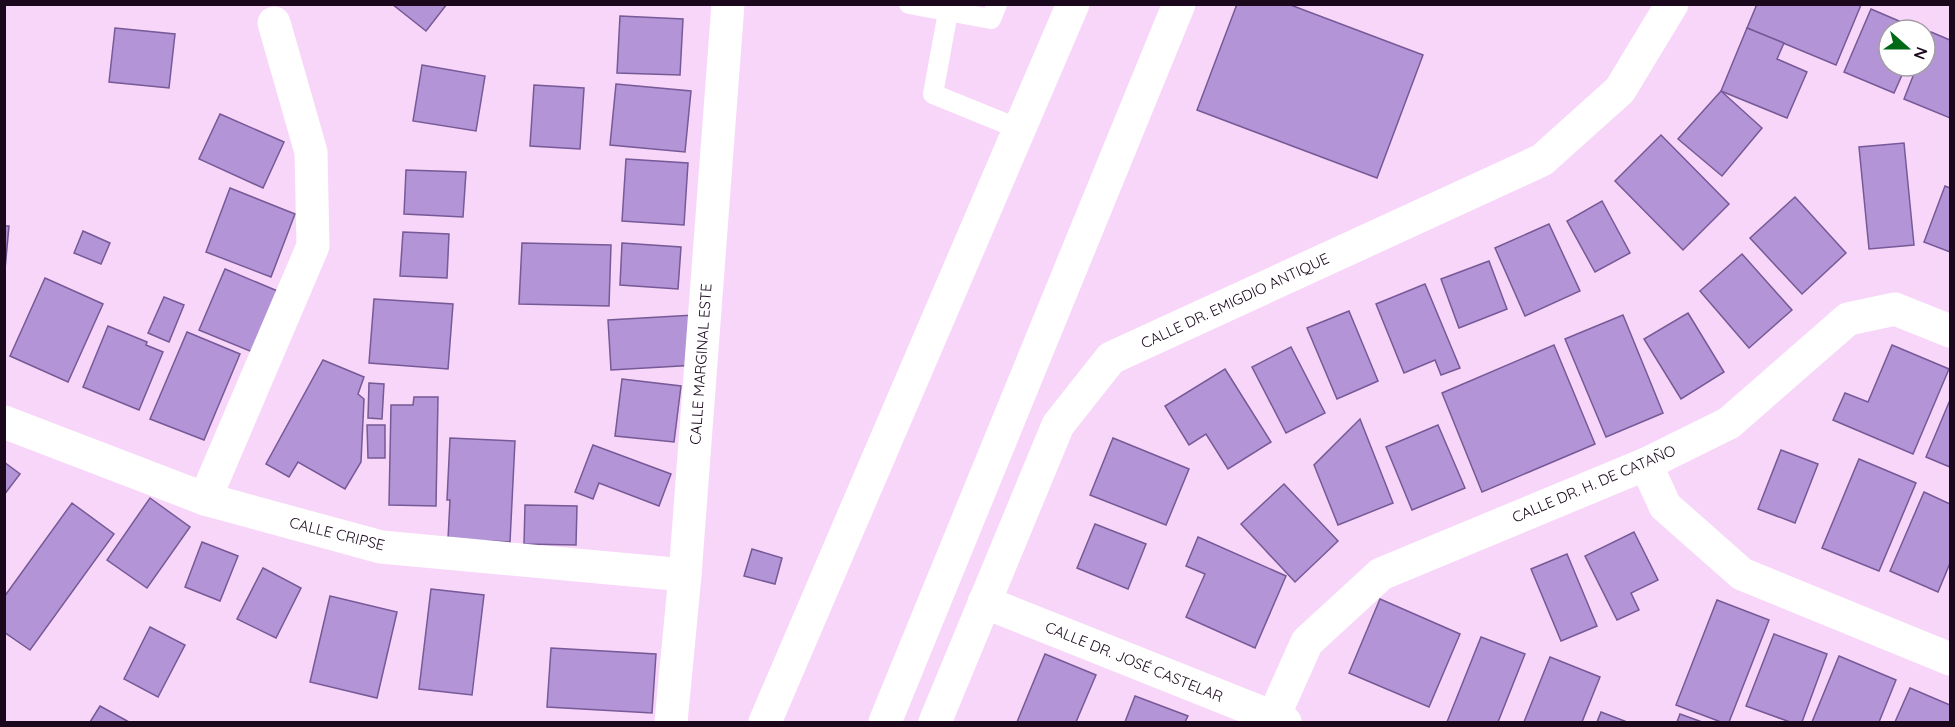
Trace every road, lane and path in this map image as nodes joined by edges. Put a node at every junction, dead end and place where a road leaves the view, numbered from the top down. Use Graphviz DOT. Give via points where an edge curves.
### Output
graph roads {
  1 [pos="728,4"];
  2 [pos="909,4"];
  3 [pos="997,4"];
  4 [pos="1073,4"];
  5 [pos="1179,4"];
  6 [pos="1672,4"];
  7 [pos="948,12"];
  8 [pos="274,23"];
  9 [pos="1019,129"];
  10 [pos="1950,331"];
  11 [pos="4,422"];
  12 [pos="1646,464"];
  13 [pos="205,499"];
  14 [pos="685,575"];
  15 [pos="984,602"];
  16 [pos="1950,659"];
  17 [pos="1279,720"];
  18 [pos="671,723"];
  19 [pos="765,723"];
  20 [pos="885,723"];
  21 [pos="935,723"];
  1 -- 14 [label="street, CALLE MARGINAL ESTE"];
  2 -- 7 [label="lane"];
  3 -- 7 [label="lane" via="991,19"];
  4 -- 9 [label="street"];
  5 -- 20 [label="street"];
  6 -- 15 [label="street, CALLE DR. EMIGDIO ANTIQUE" via="1620,90 1542,160 1111,358 1058,425"];
  7 -- 9 [label="lane" via="933,94"];
  8 -- 13 [label="street" via="311,152 313,246"];
  9 -- 19 [label="street"];
  10 -- 12 [label="street, CALLE DR. H. DE CATAÑO" via="1895,309 1848,319 1729,423"];
  11 -- 13 [label="street, CALLE CRIPSE"];
  12 -- 16 [label="street" via="1665,506 1742,574"];
  12 -- 17 [label="street, CALLE DR. H. DE CATAÑO" via="1381,574 1307,642"];
  13 -- 14 [label="street, CALLE CRIPSE" via="381,548"];
  14 -- 18 [label="street, CALLE MARGINAL ESTE"];
  15 -- 17 [label="street, CALLE DR. JOSÉ CASTELAR"];
  15 -- 21 [label="street, CALLE DR. EMIGDIO ANTIQUE"];
}
